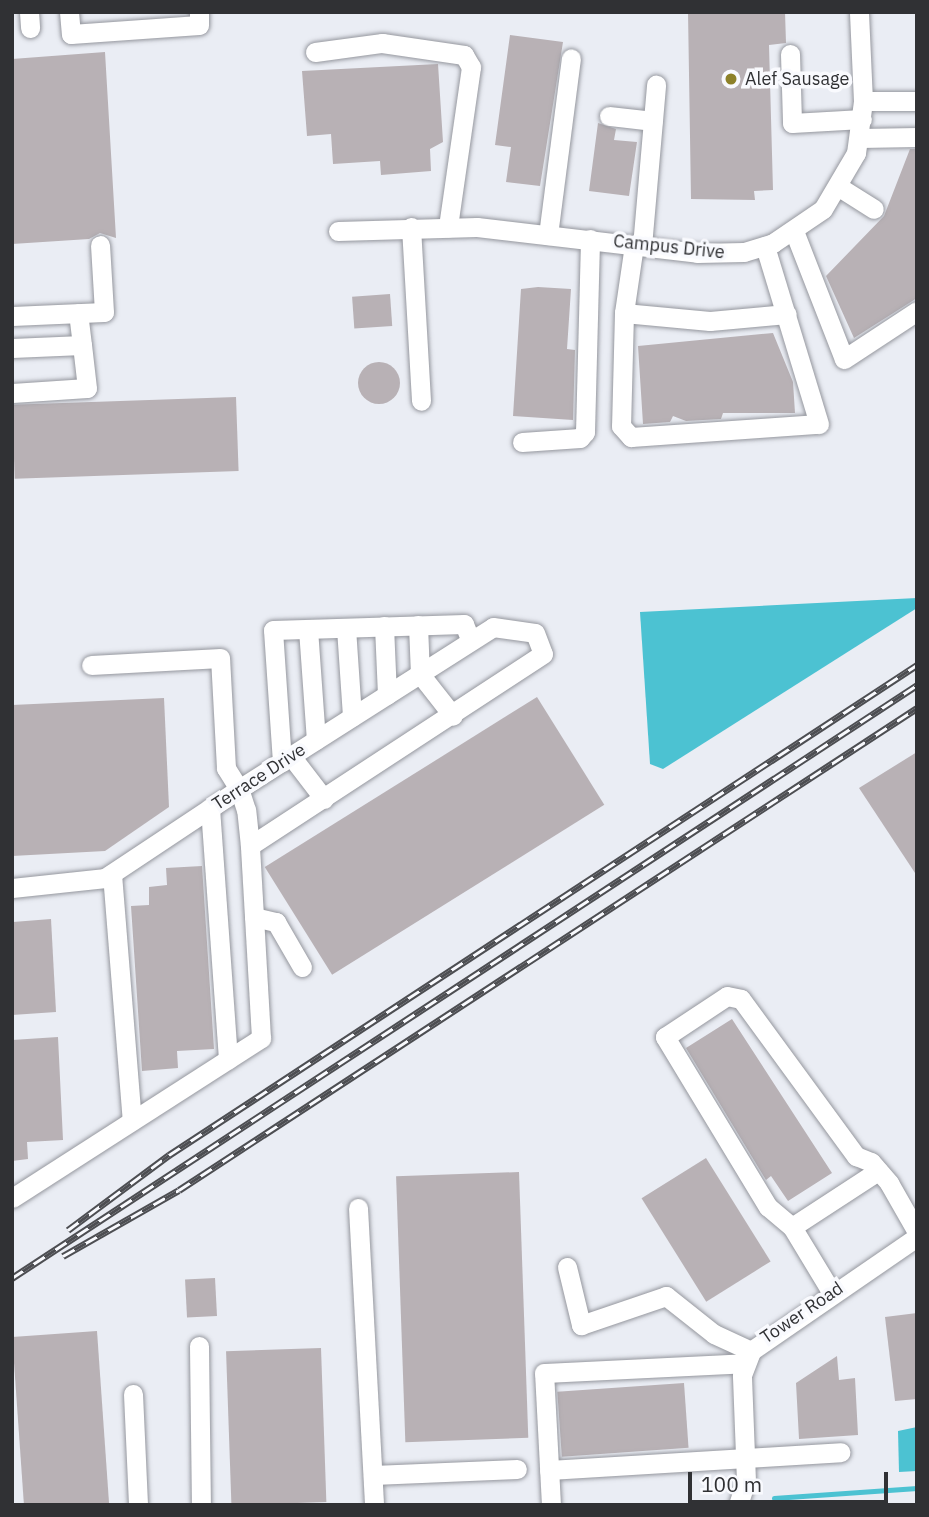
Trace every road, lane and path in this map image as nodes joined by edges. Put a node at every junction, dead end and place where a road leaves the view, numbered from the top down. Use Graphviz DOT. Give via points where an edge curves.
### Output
graph roads {
  1 [pos="69,12"];
  2 [pos="199,12"];
  3 [pos="859,12"];
  4 [pos="315,52"];
  5 [pos="790,54"];
  6 [pos="571,58"];
  7 [pos="656,85"];
  8 [pos="917,101"];
  9 [pos="609,116"];
  10 [pos="861,119"];
  11 [pos="653,121"];
  12 [pos="917,137"];
  13 [pos="839,187"];
  14 [pos="874,209"];
  15 [pos="411,227"];
  16 [pos="448,227"];
  17 [pos="338,231"];
  18 [pos="794,231"];
  19 [pos="548,235"];
  20 [pos="590,239"];
  21 [pos="638,245"];
  22 [pos="100,246"];
  23 [pos="765,246"];
  24 [pos="917,311"];
  25 [pos="78,313"];
  26 [pos="624,313"];
  27 [pos="787,314"];
  28 [pos="12,316"];
  29 [pos="82,345"];
  30 [pos="12,348"];
  31 [pos="12,393"];
  32 [pos="421,401"];
  33 [pos="522,442"];
  34 [pos="418,625"];
  35 [pos="384,626"];
  36 [pos="346,628"];
  37 [pos="308,629"];
  38 [pos="471,641"];
  39 [pos="91,665"];
  40 [pos="420,674"];
  41 [pos="387,695"];
  42 [pos="453,716"];
  43 [pos="352,717"];
  44 [pos="316,740"];
  45 [pos="286,759"];
  46 [pos="239,789"];
  47 [pos="324,799"];
  48 [pos="210,808"];
  49 [pos="250,846"];
  50 [pos="112,874"];
  51 [pos="12,888"];
  52 [pos="254,917"];
  53 [pos="302,967"];
  54 [pos="228,1059"];
  55 [pos="132,1121"];
  56 [pos="878,1171"];
  57 [pos="12,1198"];
  58 [pos="358,1208"];
  59 [pos="792,1227"];
  60 [pos="917,1235"];
  61 [pos="567,1267"];
  62 [pos="832,1293"];
  63 [pos="199,1346"];
  64 [pos="748,1357"];
  65 [pos="133,1394"];
  66 [pos="840,1452"];
  67 [pos="745,1453"];
  68 [pos="517,1469"];
  69 [pos="549,1470"];
  70 [pos="373,1475"];
  71 [pos="138,1505"];
  72 [pos="201,1505"];
  73 [pos="374,1505"];
  74 [pos="551,1505"];
  75 [pos="738,1505"];
  1 -- 2 [label="street" via="71,34 199,25"];
  3 -- 10 [label="street, Campus Drive"];
  4 -- 16 [label="street" via="382,43 464,55 471,67"];
  5 -- 10 [label="street" via="792,122"];
  6 -- 19 [label="street"];
  7 -- 11 [label="street"];
  8 -- 10 [label="street"];
  9 -- 11 [label="street"];
  10 -- 12 [label="street"];
  10 -- 13 [label="street, Campus Drive"];
  11 -- 21 [label="street"];
  13 -- 14 [label="street"];
  13 -- 18 [label="street, Campus Drive"];
  15 -- 16 [label="street, Campus Drive"];
  15 -- 17 [label="street, Campus Drive"];
  15 -- 32 [label="street"];
  16 -- 19 [label="street, Campus Drive"];
  18 -- 23 [label="street, Campus Drive"];
  18 -- 24 [label="street" via="844,359"];
  19 -- 20 [label="street, Campus Drive"];
  20 -- 21 [label="street, Campus Drive"];
  20 -- 33 [label="street" via="585,432 580,438"];
  21 -- 23 [label="street, Campus Drive" via="730,254"];
  21 -- 26 [label="street"];
  22 -- 25 [label="street" via="104,312"];
  23 -- 27 [label="street"];
  25 -- 28 [label="street"];
  25 -- 29 [label="street"];
  26 -- 27 [label="street" via="710,321"];
  26 -- 27 [label="street" via="621,426 631,438 819,425"];
  29 -- 30 [label="street"];
  29 -- 31 [label="street" via="87,388"];
  34 -- 35 [label="street"];
  34 -- 38 [label="street" via="464,624"];
  34 -- 40 [label="street"];
  35 -- 36 [label="street"];
  35 -- 41 [label="street"];
  36 -- 37 [label="street"];
  36 -- 43 [label="street"];
  37 -- 44 [label="street"];
  37 -- 45 [label="street" via="273,630"];
  38 -- 40 [label="street, Terrace Drive"];
  38 -- 42 [label="street, Terrace Drive" via="493,627 535,633 543,654"];
  39 -- 46 [label="street" via="220,658 226,768"];
  40 -- 41 [label="street, Terrace Drive"];
  40 -- 42 [label="street"];
  41 -- 43 [label="street, Terrace Drive"];
  42 -- 47 [label="street"];
  43 -- 44 [label="street, Terrace Drive"];
  44 -- 45 [label="street, Terrace Drive"];
  45 -- 46 [label="street, Terrace Drive"];
  45 -- 47 [label="street"];
  46 -- 48 [label="street, Terrace Drive"];
  46 -- 49 [label="street"];
  47 -- 49 [label="street"];
  48 -- 50 [label="street, Terrace Drive"];
  48 -- 54 [label="street"];
  49 -- 52 [label="street"];
  50 -- 51 [label="street, Terrace Drive"];
  50 -- 55 [label="street"];
  52 -- 53 [label="street" via="276,922"];
  52 -- 54 [label="street" via="261,1038"];
  54 -- 55 [label="street"];
  55 -- 57 [label="street"];
  56 -- 59 [label="street"];
  56 -- 59 [label="street" via="856,1156 755,1016 733,993 727,996 665,1042 768,1207"];
  56 -- 60 [label="street"];
  58 -- 70 [label="street"];
  59 -- 62 [label="street"];
  60 -- 62 [label="street, Tower Road"];
  61 -- 64 [label="street" via="581,1325 666,1296"];
  62 -- 64 [label="street, Tower Road"];
  63 -- 72 [label="street"];
  64 -- 67 [label="street"];
  64 -- 69 [label="street" via="544,1373"];
  65 -- 71 [label="street"];
  66 -- 67 [label="street"];
  67 -- 69 [label="street"];
  67 -- 75 [label="street"];
  68 -- 70 [label="street"];
  69 -- 74 [label="street"];
  70 -- 73 [label="street"];
}
